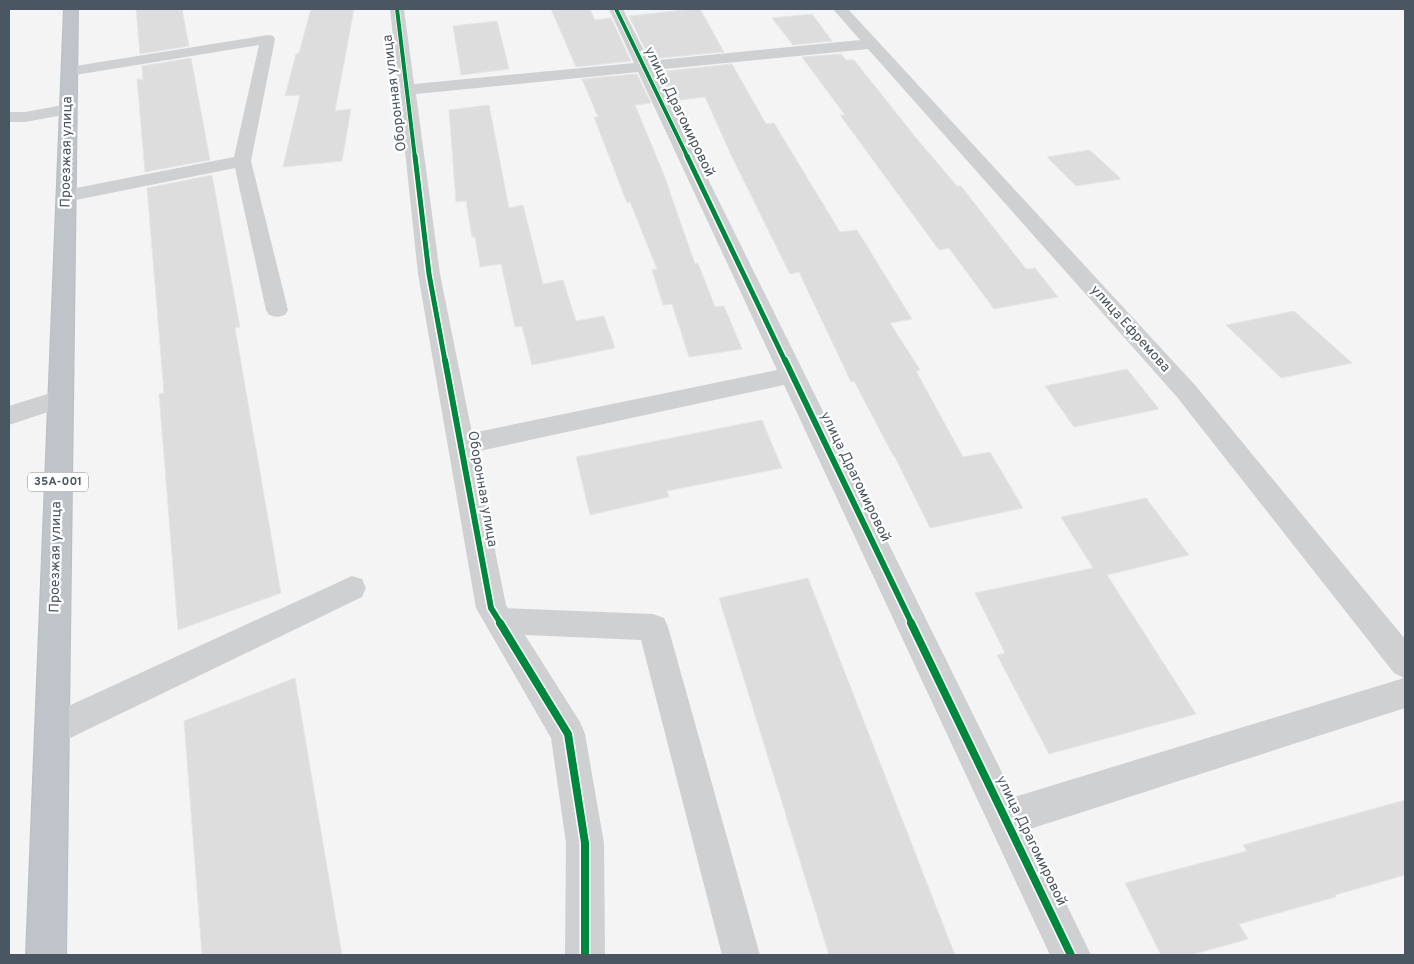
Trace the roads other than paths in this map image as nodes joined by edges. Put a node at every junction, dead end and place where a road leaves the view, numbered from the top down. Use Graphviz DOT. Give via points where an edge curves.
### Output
graph roads {
  1 [pos="71,9"];
  2 [pos="397,9"];
  3 [pos="616,9"];
  4 [pos="840,9"];
  5 [pos="870,44"];
  6 [pos="643,67"];
  7 [pos="69,71"];
  8 [pos="407,90"];
  9 [pos="68,109"];
  10 [pos="9,117"];
  11 [pos="242,161"];
  12 [pos="66,196"];
  13 [pos="277,310"];
  14 [pos="792,375"];
  15 [pos="60,399"];
  16 [pos="9,416"];
  17 [pos="461,445"];
  18 [pos="352,588"];
  19 [pos="500,621"];
  20 [pos="1405,663"];
  21 [pos="1405,693"];
  22 [pos="52,730"];
  23 [pos="1006,818"];
  24 [pos="46,955"];
  25 [pos="585,955"];
  26 [pos="742,955"];
  27 [pos="1071,955"];
  1 -- 7 [label="highway, Проезжая улица / 35А-001"];
  2 -- 8 [label="street, Оборонная улица"];
  3 -- 6 [label="street, улица Драгомировой"];
  4 -- 5 [label="street, улица Ефремова"];
  5 -- 6 [label="street"];
  5 -- 20 [label="street, улица Ефремова" via="1186,390"];
  6 -- 8 [label="street"];
  6 -- 14 [label="street, улица Драгомировой"];
  7 -- 9 [label="highway, Проезжая улица / 35А-001"];
  7 -- 11 [label="lane" via="268,39"];
  8 -- 17 [label="street, Оборонная улица" via="429,274"];
  9 -- 10 [label="street"];
  9 -- 12 [label="highway, Проезжая улица / 35А-001"];
  11 -- 12 [label="lane"];
  11 -- 13 [label="lane"];
  12 -- 15 [label="highway, Проезжая улица / 35А-001"];
  14 -- 17 [label="street"];
  14 -- 23 [label="street, улица Драгомировой"];
  15 -- 16 [label="street"];
  15 -- 22 [label="highway, Проезжая улица / 35А-001"];
  17 -- 19 [label="street, Оборонная улица" via="491,608"];
  18 -- 22 [label="lane"];
  19 -- 25 [label="street, Оборонная улица" via="568,734 585,843"];
  19 -- 26 [label="lane" via="653,627"];
  21 -- 23 [label="street"];
  22 -- 24 [label="highway, Проезжая улица / 35А-001"];
  23 -- 27 [label="street, улица Драгомировой"];
}
